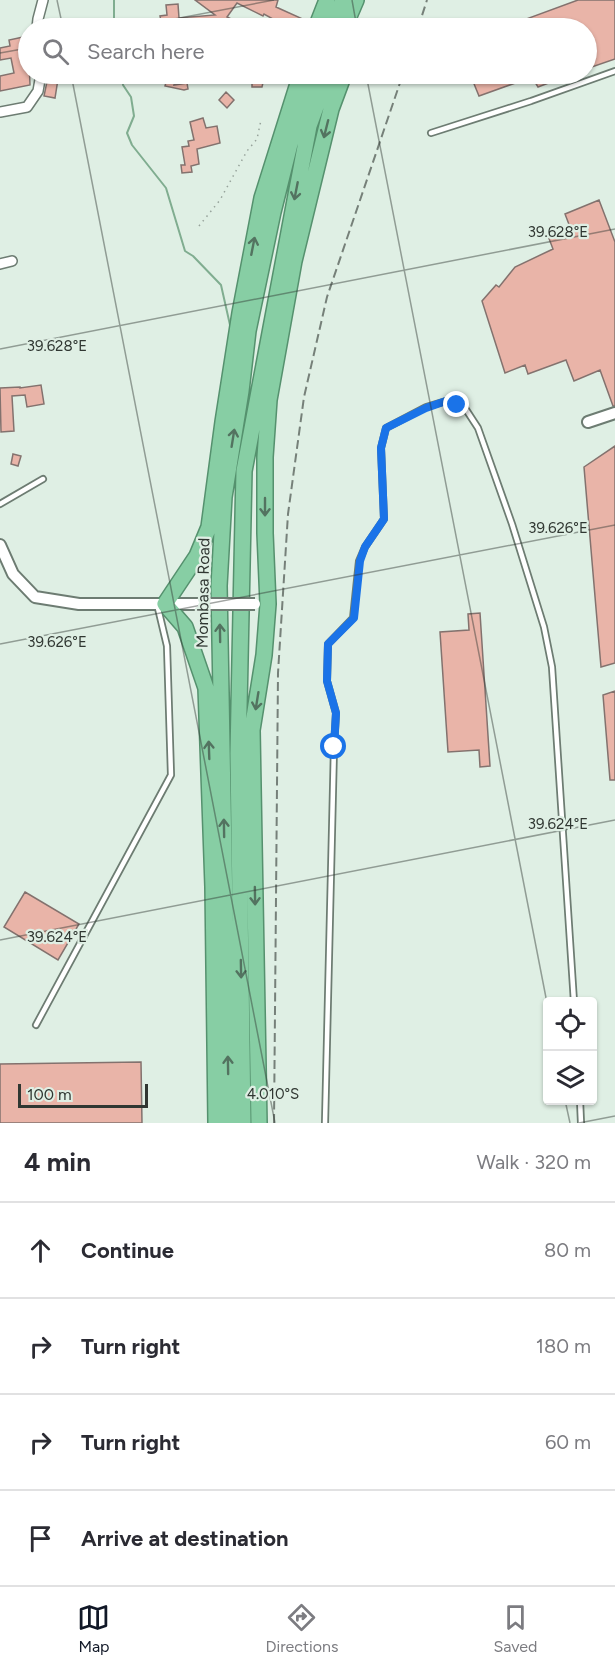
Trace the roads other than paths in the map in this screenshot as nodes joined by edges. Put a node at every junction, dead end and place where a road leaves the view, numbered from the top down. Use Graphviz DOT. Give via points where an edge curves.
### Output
graph roads {
  1 [pos="43,0"];
  2 [pos="327,0"];
  3 [pos="343,0"];
  4 [pos="356,0"];
  5 [pos="361,0"];
  6 [pos="38,18"];
  7 [pos="320,18"];
  8 [pos="336,18"];
  9 [pos="348,18"];
  10 [pos="358,18"];
  11 [pos="615,71"];
  12 [pos="597,77"];
  13 [pos="39,84"];
  14 [pos="298,84"];
  15 [pos="311,84"];
  16 [pos="324,84"];
  17 [pos="340,84"];
  18 [pos="579,84"];
  19 [pos="0,112"];
  20 [pos="431,133"];
  21 [pos="12,261"];
  22 [pos="0,264"];
  23 [pos="615,413"];
  24 [pos="588,422"];
  25 [pos="43,479"];
  26 [pos="0,504"];
  27 [pos="0,545"];
  28 [pos="161,604"];
  29 [pos="262,604"];
  30 [pos="574,997"];
  31 [pos="36,1025"];
  32 [pos="580,1105"];
  33 [pos="216,1123"];
  34 [pos="229,1123"];
  35 [pos="243,1123"];
  36 [pos="259,1123"];
  37 [pos="325,1123"];
  38 [pos="581,1123"];
  1 -- 6 [label="street"];
  2 -- 7 [label="highway"];
  3 -- 8 [label="highway"];
  4 -- 9 [label="highway"];
  5 -- 10 [label="highway"];
  11 -- 12 [label="lane"];
  13 -- 19 [label="street" via="27,107"];
  28 -- 14 [label="highway, one-way" via="196,556 209,527 240,313 262,198"];
  34 -- 15 [label="highway, Mombasa Road, one-way" via="219,585 224,496 248,331 273,212"];
  16 -- 35 [label="highway, one-way" via="309,126 244,471 238,754"];
  17 -- 29 [label="highway, one-way" via="294,261 270,400"];
  18 -- 20 [label="lane"];
  21 -- 22 [label="street"];
  23 -- 24 [label="street"];
  25 -- 26 [label="lane"];
  27 -- 28 [label="street" via="13,574 35,597 79,604"];
  28 -- 29 [label="street, bridge"];
  28 -- 31 [label="lane" via="167,646 171,775"];
  33 -- 28 [label="highway, one-way" via="206,688 185,627"];
  29 -- 36 [label="highway, one-way" via="264,655 252,730"];
  30 -- 37 [label="lane" via="552,667 544,627 478,428 465,408 446,401 386,428 381,448 384,519 360,561 354,618 328,644 327,681 336,713"];
  32 -- 38 [label="lane"];
}
